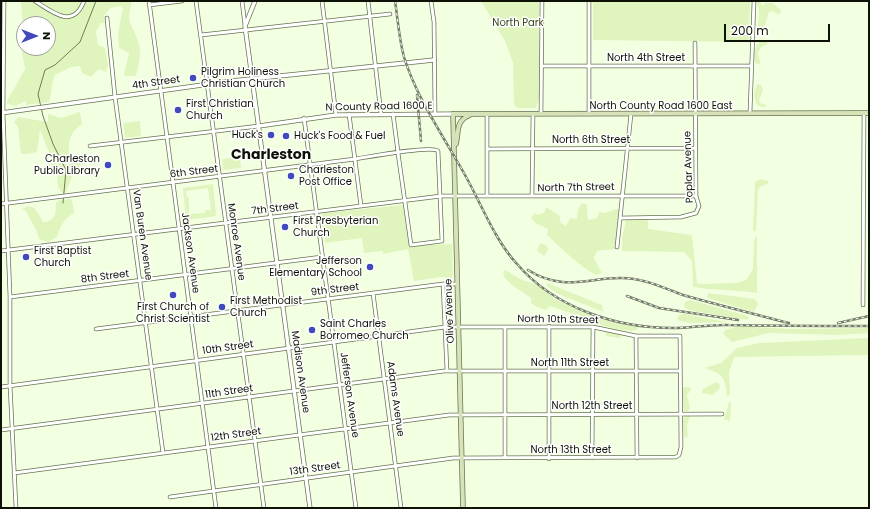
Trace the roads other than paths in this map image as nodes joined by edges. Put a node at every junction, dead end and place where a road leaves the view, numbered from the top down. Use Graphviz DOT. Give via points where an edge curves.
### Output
graph roads {
  1 [pos="4,1"];
  2 [pos="35,1"];
  3 [pos="84,1"];
  4 [pos="148,1"];
  5 [pos="182,1"];
  6 [pos="196,1"];
  7 [pos="242,1"];
  8 [pos="255,1"];
  9 [pos="322,1"];
  10 [pos="368,1"];
  11 [pos="431,1"];
  12 [pos="542,1"];
  13 [pos="588,1"];
  14 [pos="754,1"];
  15 [pos="149,5"];
  16 [pos="390,14"];
  17 [pos="370,16"];
  18 [pos="107,18"];
  19 [pos="324,22"];
  20 [pos="246,28"];
  21 [pos="201,35"];
  22 [pos="695,43"];
  23 [pos="434,60"];
  24 [pos="541,66"];
  25 [pos="695,66"];
  26 [pos="752,66"];
  27 [pos="375,67"];
  28 [pos="588,67"];
  29 [pos="330,72"];
  30 [pos="2,76"];
  31 [pos="252,80"];
  32 [pos="208,84"];
  33 [pos="160,90"];
  34 [pos="115,97"];
  35 [pos="2,113"];
  36 [pos="750,113"];
  37 [pos="864,113"];
  38 [pos="869,113"];
  39 [pos="349,114"];
  40 [pos="381,114"];
  41 [pos="393,114"];
  42 [pos="435,114"];
  43 [pos="453,114"];
  44 [pos="473,114"];
  45 [pos="487,114"];
  46 [pos="532,114"];
  47 [pos="541,114"];
  48 [pos="589,114"];
  49 [pos="631,114"];
  50 [pos="696,114"];
  51 [pos="336,115"];
  52 [pos="304,118"];
  53 [pos="259,126"];
  54 [pos="214,132"];
  55 [pos="167,136"];
  56 [pos="122,142"];
  57 [pos="90,146"];
  58 [pos="455,148"];
  59 [pos="628,148"];
  60 [pos="695,148"];
  61 [pos="487,149"];
  62 [pos="532,149"];
  63 [pos="398,153"];
  64 [pos="355,159"];
  65 [pos="310,165"];
  66 [pos="265,171"];
  67 [pos="220,177"];
  68 [pos="173,183"];
  69 [pos="128,188"];
  70 [pos="623,195"];
  71 [pos="441,196"];
  72 [pos="456,196"];
  73 [pos="487,196"];
  74 [pos="532,196"];
  75 [pos="696,196"];
  76 [pos="404,200"];
  77 [pos="1,204"];
  78 [pos="7,204"];
  79 [pos="361,206"];
  80 [pos="316,211"];
  81 [pos="271,217"];
  82 [pos="621,218"];
  83 [pos="226,223"];
  84 [pos="179,229"];
  85 [pos="134,235"];
  86 [pos="617,247"];
  87 [pos="9,251"];
  88 [pos="1,252"];
  89 [pos="322,256"];
  90 [pos="277,262"];
  91 [pos="232,268"];
  92 [pos="185,274"];
  93 [pos="140,280"];
  94 [pos="443,284"];
  95 [pos="457,284"];
  96 [pos="373,293"];
  97 [pos="10,297"];
  98 [pos="328,299"];
  99 [pos="282,305"];
  100 [pos="863,305"];
  101 [pos="237,311"];
  102 [pos="191,317"];
  103 [pos="146,323"];
  104 [pos="549,326"];
  105 [pos="445,327"];
  106 [pos="458,327"];
  107 [pos="505,327"];
  108 [pos="593,327"];
  109 [pos="96,329"];
  110 [pos="378,336"];
  111 [pos="636,336"];
  112 [pos="333,342"];
  113 [pos="288,348"];
  114 [pos="243,354"];
  115 [pos="196,360"];
  116 [pos="151,366"];
  117 [pos="447,371"];
  118 [pos="460,371"];
  119 [pos="505,371"];
  120 [pos="549,371"];
  121 [pos="593,371"];
  122 [pos="636,371"];
  123 [pos="680,371"];
  124 [pos="384,379"];
  125 [pos="339,385"];
  126 [pos="10,386"];
  127 [pos="1,387"];
  128 [pos="294,391"];
  129 [pos="249,397"];
  130 [pos="202,404"];
  131 [pos="157,410"];
  132 [pos="549,414"];
  133 [pos="593,414"];
  134 [pos="636,414"];
  135 [pos="680,414"];
  136 [pos="722,414"];
  137 [pos="461,415"];
  138 [pos="505,415"];
  139 [pos="390,423"];
  140 [pos="345,429"];
  141 [pos="1,430"];
  142 [pos="12,430"];
  143 [pos="300,435"];
  144 [pos="255,441"];
  145 [pos="208,447"];
  146 [pos="163,453"];
  147 [pos="462,458"];
  148 [pos="505,458"];
  149 [pos="592,458"];
  150 [pos="636,458"];
  151 [pos="548,459"];
  152 [pos="396,466"];
  153 [pos="14,472"];
  154 [pos="351,472"];
  155 [pos="306,478"];
  156 [pos="261,484"];
  157 [pos="214,491"];
  158 [pos="170,497"];
  159 [pos="16,508"];
  160 [pos="216,508"];
  161 [pos="264,508"];
  162 [pos="310,508"];
  163 [pos="356,508"];
  164 [pos="401,508"];
  165 [pos="464,508"];
  1 -- 30 [label="street"];
  2 -- 3 [label="street" via="56,14 67,17 77,12"];
  4 -- 15 [label="street, Jackson Avenue"];
  5 -- 15 [label="street"];
  6 -- 21 [label="street, Monroe Avenue"];
  7 -- 20 [label="street, Madison Avenue"];
  8 -- 20 [label="street"];
  9 -- 19 [label="street"];
  10 -- 17 [label="street"];
  11 -- 23 [label="street"];
  12 -- 24 [label="street"];
  13 -- 28 [label="street"];
  14 -- 26 [label="street"];
  15 -- 33 [label="street, Jackson Avenue"];
  16 -- 17 [label="street"];
  17 -- 19 [label="street"];
  17 -- 27 [label="street"];
  18 -- 34 [label="street, Van Buren Avenue"];
  19 -- 20 [label="street"];
  19 -- 29 [label="street"];
  20 -- 21 [label="street"];
  20 -- 31 [label="street, Madison Avenue"];
  21 -- 32 [label="street, Monroe Avenue"];
  22 -- 25 [label="street, Poplar Avenue"];
  23 -- 27 [label="street, 4th Street"];
  23 -- 42 [label="street"];
  24 -- 28 [label="street, North 4th Street"];
  24 -- 47 [label="street"];
  25 -- 26 [label="street, North 4th Street"];
  25 -- 28 [label="street, North 4th Street"];
  25 -- 50 [label="street, Poplar Avenue"];
  26 -- 36 [label="street"];
  27 -- 29 [label="street, 4th Street"];
  27 -- 40 [label="street"];
  28 -- 48 [label="street"];
  29 -- 31 [label="street, 4th Street"];
  29 -- 51 [label="street"];
  30 -- 35 [label="street"];
  31 -- 32 [label="street, 4th Street"];
  31 -- 53 [label="street, Madison Avenue"];
  32 -- 33 [label="street, 4th Street"];
  32 -- 54 [label="street, Monroe Avenue"];
  33 -- 34 [label="street, 4th Street"];
  33 -- 55 [label="street, Jackson Avenue"];
  34 -- 35 [label="street, 4th Street"];
  34 -- 56 [label="street, Van Buren Avenue"];
  35 -- 78 [label="street"];
  36 -- 37 [label="main road, North County Road 1600 East"];
  36 -- 50 [label="main road, North County Road 1600 East"];
  37 -- 38 [label="main road, North County Road 1600 East"];
  37 -- 100 [label="street"];
  39 -- 40 [label="street, N County Road 1600 E"];
  39 -- 51 [label="street, N County Road 1600 E"];
  39 -- 64 [label="street"];
  40 -- 41 [label="street, N County Road 1600 E"];
  41 -- 42 [label="street, N County Road 1600 E"];
  41 -- 63 [label="street"];
  42 -- 43 [label="street, N County Road 1600 E"];
  43 -- 44 [label="main road, North County Road 1600 East"];
  43 -- 58 [label="main road, Olive Avenue"];
  44 -- 45 [label="main road, North County Road 1600 East"];
  44 -- 58 [label="main road" via="459,122"];
  45 -- 46 [label="main road, North County Road 1600 East"];
  45 -- 61 [label="street"];
  46 -- 47 [label="main road, North County Road 1600 East"];
  46 -- 62 [label="street"];
  47 -- 48 [label="main road, North County Road 1600 East"];
  48 -- 49 [label="main road, North County Road 1600 East"];
  49 -- 50 [label="main road, North County Road 1600 East"];
  49 -- 59 [label="street"];
  50 -- 60 [label="street, Poplar Avenue"];
  51 -- 52 [label="street, N County Road 1600 E"];
  52 -- 53 [label="street, N County Road 1600 E"];
  52 -- 65 [label="street, Jefferson Avenue"];
  53 -- 54 [label="street"];
  53 -- 66 [label="street, Madison Avenue"];
  54 -- 55 [label="street"];
  54 -- 67 [label="street, Monroe Avenue"];
  55 -- 56 [label="street"];
  55 -- 68 [label="street, Jackson Avenue"];
  56 -- 57 [label="street"];
  56 -- 69 [label="street, Van Buren Avenue"];
  58 -- 72 [label="main road, Olive Avenue"];
  59 -- 60 [label="street, North 6th Street"];
  59 -- 62 [label="street, North 6th Street"];
  59 -- 70 [label="street"];
  60 -- 75 [label="street, Poplar Avenue"];
  61 -- 62 [label="street, North 6th Street"];
  61 -- 73 [label="street"];
  62 -- 74 [label="street"];
  63 -- 64 [label="street, 6th Street"];
  63 -- 71 [label="street, 6th Street" via="436,148"];
  63 -- 76 [label="street"];
  64 -- 65 [label="street, 6th Street"];
  64 -- 79 [label="street"];
  65 -- 66 [label="street, 6th Street"];
  65 -- 80 [label="street, Jefferson Avenue"];
  66 -- 67 [label="street, 6th Street"];
  66 -- 81 [label="street, Madison Avenue"];
  67 -- 68 [label="street, 6th Street"];
  67 -- 83 [label="street, Monroe Avenue"];
  68 -- 69 [label="street, 6th Street"];
  68 -- 84 [label="street, Jackson Avenue"];
  69 -- 78 [label="street, 6th Street"];
  69 -- 85 [label="street, Van Buren Avenue"];
  70 -- 74 [label="street, North 7th Street"];
  70 -- 75 [label="street, North 7th Street"];
  70 -- 82 [label="street"];
  71 -- 72 [label="street, 7th Street"];
  71 -- 76 [label="street, 7th Street"];
  71 -- 76 [label="street" via="442,241 411,245"];
  72 -- 73 [label="street, North 7th Street"];
  72 -- 95 [label="main road, Olive Avenue"];
  73 -- 74 [label="street, North 7th Street"];
  75 -- 82 [label="street, Poplar Avenue" via="696,213 690,216"];
  76 -- 79 [label="street, 7th Street"];
  77 -- 78 [label="street, 6th Street"];
  78 -- 87 [label="street"];
  79 -- 80 [label="street, 7th Street"];
  80 -- 81 [label="street, 7th Street"];
  80 -- 89 [label="street, Jefferson Avenue"];
  81 -- 83 [label="street, 7th Street"];
  81 -- 90 [label="street, Madison Avenue"];
  82 -- 86 [label="street"];
  83 -- 84 [label="street, 7th Street"];
  83 -- 91 [label="street, Monroe Avenue"];
  84 -- 85 [label="street, 7th Street"];
  84 -- 92 [label="street, Jackson Avenue"];
  85 -- 87 [label="street, 7th Street"];
  85 -- 93 [label="street, Van Buren Avenue"];
  87 -- 88 [label="street, 7th Street"];
  87 -- 97 [label="street"];
  89 -- 90 [label="street, 8th Street"];
  89 -- 98 [label="street, Jefferson Avenue"];
  90 -- 91 [label="street, 8th Street"];
  90 -- 99 [label="street, Madison Avenue"];
  91 -- 92 [label="street, 8th Street"];
  91 -- 101 [label="street, Monroe Avenue"];
  92 -- 93 [label="street, 8th Street"];
  92 -- 102 [label="street, Jackson Avenue"];
  93 -- 97 [label="street, 8th Street"];
  93 -- 103 [label="street, Van Buren Avenue"];
  94 -- 95 [label="street, 9th Street"];
  94 -- 96 [label="street, 9th Street"];
  94 -- 105 [label="street"];
  95 -- 106 [label="main road, Olive Avenue"];
  96 -- 98 [label="street, 9th Street"];
  96 -- 110 [label="street, Adams Avenue"];
  97 -- 126 [label="street"];
  98 -- 99 [label="street, 9th Street"];
  98 -- 112 [label="street, Jefferson Avenue"];
  99 -- 101 [label="street, 9th Street"];
  99 -- 113 [label="street, Madison Avenue"];
  101 -- 102 [label="street, 9th Street"];
  101 -- 114 [label="street, Monroe Avenue"];
  102 -- 103 [label="street, 9th Street"];
  102 -- 115 [label="street, Jackson Avenue"];
  103 -- 109 [label="street, 9th Street"];
  103 -- 116 [label="street, Van Buren Avenue"];
  104 -- 107 [label="street, North 10th Street"];
  104 -- 108 [label="street, North 10th Street"];
  104 -- 120 [label="street"];
  105 -- 106 [label="street, 10th Street"];
  105 -- 110 [label="street, 10th Street"];
  105 -- 117 [label="street"];
  106 -- 107 [label="street, North 10th Street"];
  106 -- 118 [label="main road, Olive Avenue"];
  107 -- 119 [label="street"];
  108 -- 111 [label="street, North 10th Street"];
  108 -- 121 [label="street"];
  110 -- 112 [label="street, 10th Street"];
  110 -- 124 [label="street, Adams Avenue"];
  111 -- 122 [label="street"];
  111 -- 123 [label="street, North 10th Street" via="680,336"];
  112 -- 113 [label="street, 10th Street"];
  112 -- 125 [label="street, Jefferson Avenue"];
  113 -- 114 [label="street, 10th Street"];
  113 -- 128 [label="street, Madison Avenue"];
  114 -- 115 [label="street, 10th Street"];
  114 -- 129 [label="street, Monroe Avenue"];
  115 -- 116 [label="street, 10th Street"];
  115 -- 130 [label="street, Jackson Avenue"];
  116 -- 126 [label="street, 10th Street"];
  116 -- 131 [label="street, Van Buren Avenue"];
  117 -- 118 [label="street, 11th Street"];
  117 -- 124 [label="street, 11th Street"];
  118 -- 119 [label="street, North 11th Street"];
  118 -- 137 [label="main road, Olive Avenue"];
  119 -- 120 [label="street, North 11th Street"];
  119 -- 138 [label="street"];
  120 -- 121 [label="street, North 11th Street"];
  120 -- 132 [label="street"];
  121 -- 122 [label="street, North 11th Street"];
  121 -- 133 [label="street"];
  122 -- 123 [label="street, North 11th Street"];
  122 -- 134 [label="street"];
  123 -- 135 [label="street"];
  124 -- 125 [label="street, 11th Street"];
  124 -- 139 [label="street, Adams Avenue"];
  125 -- 128 [label="street, 11th Street"];
  125 -- 140 [label="street, Jefferson Avenue"];
  126 -- 127 [label="street, 10th Street"];
  126 -- 142 [label="street"];
  128 -- 129 [label="street, 11th Street"];
  128 -- 143 [label="street, Madison Avenue"];
  129 -- 130 [label="street, 11th Street"];
  129 -- 144 [label="street, Monroe Avenue"];
  130 -- 131 [label="street, 11th Street"];
  130 -- 145 [label="street, Jackson Avenue"];
  131 -- 142 [label="street, 11th Street"];
  131 -- 146 [label="street, Van Buren Avenue"];
  132 -- 133 [label="street, North 12th Street"];
  132 -- 138 [label="street, North 12th Street"];
  132 -- 151 [label="street"];
  133 -- 134 [label="street, North 12th Street"];
  133 -- 149 [label="street"];
  134 -- 135 [label="street, North 12th Street"];
  134 -- 150 [label="street"];
  135 -- 136 [label="street, North 12th Street"];
  135 -- 150 [label="street, North 13th Street" via="679,455 672,458"];
  137 -- 138 [label="street, North 12th Street"];
  137 -- 139 [label="street, 12th Street"];
  137 -- 147 [label="main road, Olive Avenue"];
  138 -- 148 [label="street"];
  139 -- 140 [label="street, 12th Street"];
  139 -- 152 [label="street, Adams Avenue"];
  140 -- 143 [label="street, 12th Street"];
  140 -- 154 [label="street, Jefferson Avenue"];
  141 -- 142 [label="street, 11th Street"];
  142 -- 153 [label="street"];
  143 -- 144 [label="street, 12th Street"];
  143 -- 155 [label="street, Madison Avenue"];
  144 -- 145 [label="street, 12th Street"];
  144 -- 156 [label="street, Monroe Avenue"];
  145 -- 146 [label="street, 12th Street"];
  145 -- 157 [label="street, Jackson Avenue"];
  146 -- 153 [label="street, 12th Street"];
  147 -- 148 [label="street, North 13th Street"];
  147 -- 152 [label="street, 13th Street"];
  147 -- 165 [label="main road, Olive Avenue"];
  148 -- 151 [label="street, North 13th Street"];
  149 -- 150 [label="street, North 13th Street"];
  149 -- 151 [label="street, North 13th Street"];
  152 -- 154 [label="street, 13th Street"];
  152 -- 164 [label="street, Adams Avenue"];
  153 -- 159 [label="street"];
  154 -- 155 [label="street, 13th Street"];
  154 -- 163 [label="street, Jefferson Avenue"];
  155 -- 156 [label="street, 13th Street"];
  155 -- 162 [label="street, Madison Avenue"];
  156 -- 157 [label="street, 13th Street"];
  156 -- 161 [label="street, Monroe Avenue"];
  157 -- 158 [label="street, 13th Street"];
  157 -- 160 [label="street, Jackson Avenue"];
}
